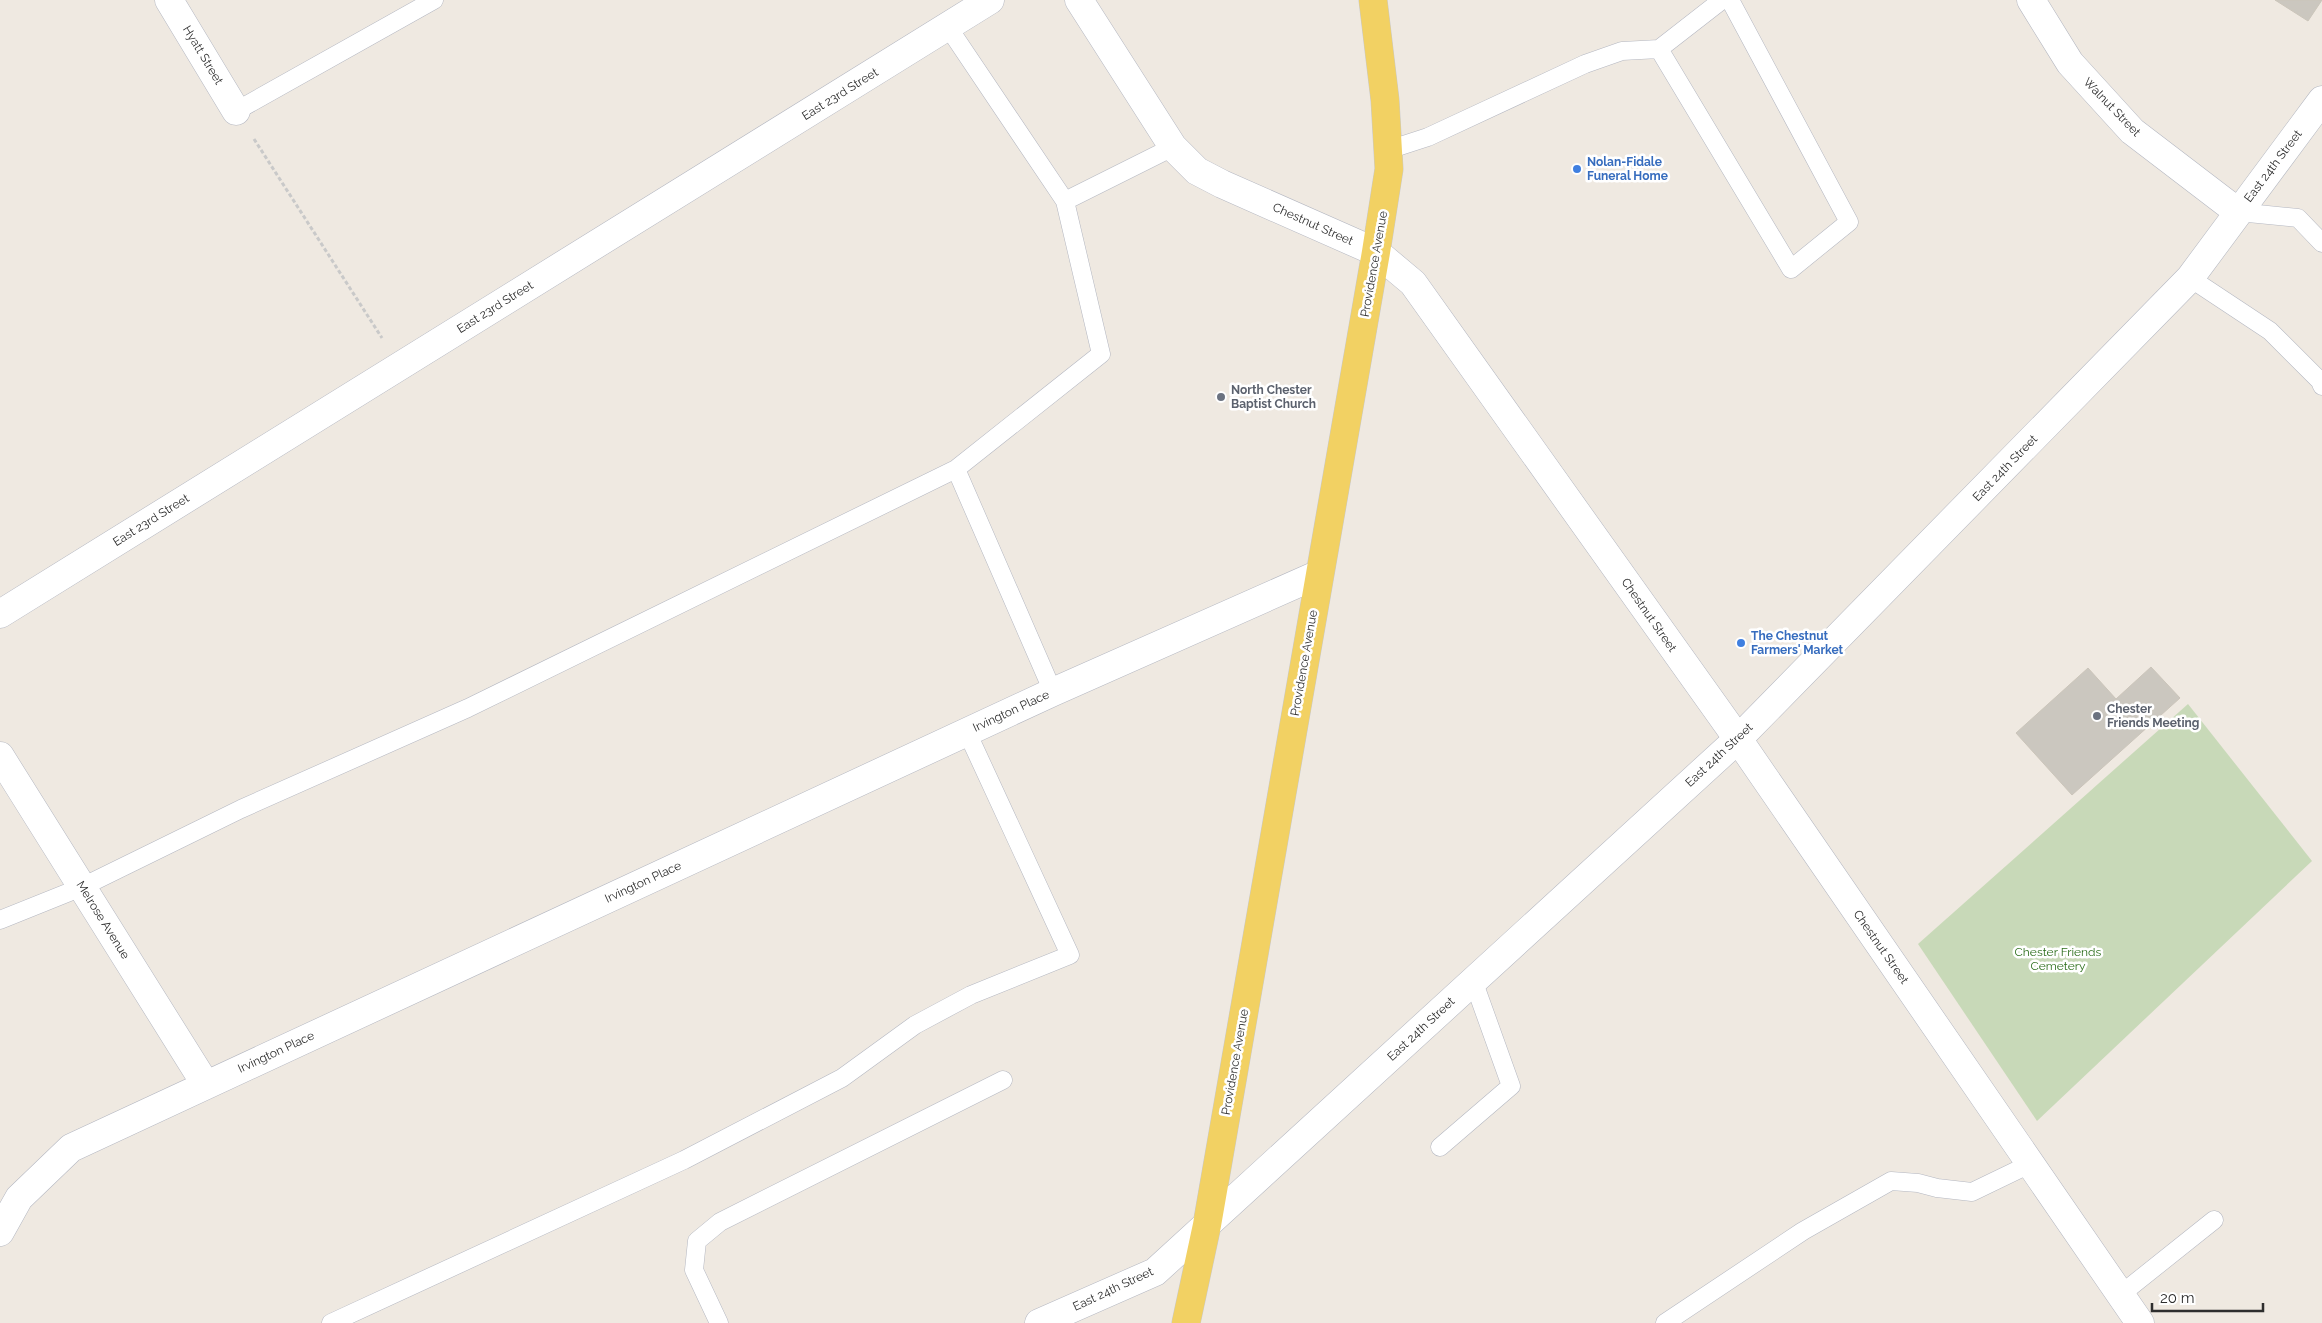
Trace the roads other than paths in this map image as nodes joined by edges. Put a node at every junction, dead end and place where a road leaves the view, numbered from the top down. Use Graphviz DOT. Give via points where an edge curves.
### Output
graph roads {
  1 [pos="169,0"];
  2 [pos="434,0"];
  3 [pos="990,0"];
  4 [pos="1079,0"];
  5 [pos="1373,0"];
  6 [pos="1722,0"];
  7 [pos="1730,0"];
  8 [pos="2031,0"];
  9 [pos="948,27"];
  10 [pos="1659,49"];
  11 [pos="2322,100"];
  12 [pos="236,111"];
  13 [pos="1172,147"];
  14 [pos="1388,150"];
  15 [pos="1064,201"];
  16 [pos="2238,212"];
  17 [pos="2322,243"];
  18 [pos="1376,252"];
  19 [pos="2190,278"];
  20 [pos="2322,386"];
  21 [pos="956,468"];
  22 [pos="1319,574"];
  23 [pos="0,614"];
  24 [pos="1053,692"];
  25 [pos="967,732"];
  26 [pos="1738,740"];
  27 [pos="0,756"];
  28 [pos="82,887"];
  29 [pos="0,920"];
  30 [pos="1473,980"];
  31 [pos="1003,1080"];
  32 [pos="206,1085"];
  33 [pos="1440,1147"];
  34 [pos="2030,1164"];
  35 [pos="2214,1220"];
  36 [pos="1207,1225"];
  37 [pos="0,1232"];
  38 [pos="2120,1295"];
  39 [pos="331,1323"];
  40 [pos="719,1323"];
  41 [pos="1039,1323"];
  42 [pos="1186,1323"];
  43 [pos="1665,1323"];
  44 [pos="2140,1323"];
  1 -- 12 [label="street, Hyatt Street"];
  2 -- 12 [label="lane"];
  3 -- 9 [label="street, East 23rd Street"];
  4 -- 13 [label="street, Chestnut Street"];
  5 -- 14 [label="main road, Providence Avenue"];
  6 -- 10 [label="lane"];
  7 -- 10 [label="lane" via="1849,222 1791,269"];
  8 -- 16 [label="street, Walnut Street" via="2070,64 2132,131"];
  9 -- 15 [label="lane"];
  9 -- 23 [label="street, East 23rd Street"];
  10 -- 14 [label="lane" via="1622,51 1585,64 1428,137"];
  11 -- 16 [label="street, East 24th Street"];
  13 -- 15 [label="lane"];
  13 -- 18 [label="street, Chestnut Street" via="1197,171 1222,184"];
  14 -- 18 [label="main road, Providence Avenue" via="1389,169"];
  15 -- 21 [label="lane" via="1101,354"];
  16 -- 17 [label="lane" via="2298,218"];
  16 -- 19 [label="street, East 24th Street"];
  18 -- 22 [label="main road, Providence Avenue"];
  18 -- 26 [label="street, Chestnut Street" via="1413,283"];
  19 -- 20 [label="lane" via="2270,331"];
  19 -- 26 [label="street, East 24th Street"];
  21 -- 24 [label="lane"];
  21 -- 28 [label="lane" via="468,708 241,809"];
  22 -- 24 [label="street, Irvington Place"];
  22 -- 36 [label="main road, Providence Avenue"];
  24 -- 25 [label="street, Irvington Place"];
  25 -- 32 [label="street, Irvington Place"];
  25 -- 39 [label="lane" via="1070,955 971,995 931,1016 842,1078 684,1160"];
  26 -- 30 [label="street, East 24th Street"];
  26 -- 34 [label="street, Chestnut Street"];
  27 -- 28 [label="street, Melrose Avenue"];
  28 -- 29 [label="lane"];
  28 -- 32 [label="street, Melrose Avenue"];
  30 -- 33 [label="lane" via="1511,1086"];
  30 -- 36 [label="street, East 24th Street"];
  31 -- 40 [label="lane" via="720,1222 697,1241 694,1270"];
  32 -- 37 [label="street, Irvington Place" via="71,1148 19,1198"];
  34 -- 38 [label="street, Chestnut Street"];
  34 -- 43 [label="lane" via="1972,1192 1891,1181 1803,1231"];
  35 -- 38 [label="lane"];
  36 -- 41 [label="street, East 24th Street" via="1155,1272"];
  36 -- 42 [label="main road, Providence Avenue"];
  38 -- 44 [label="street, Chestnut Street"];
}
